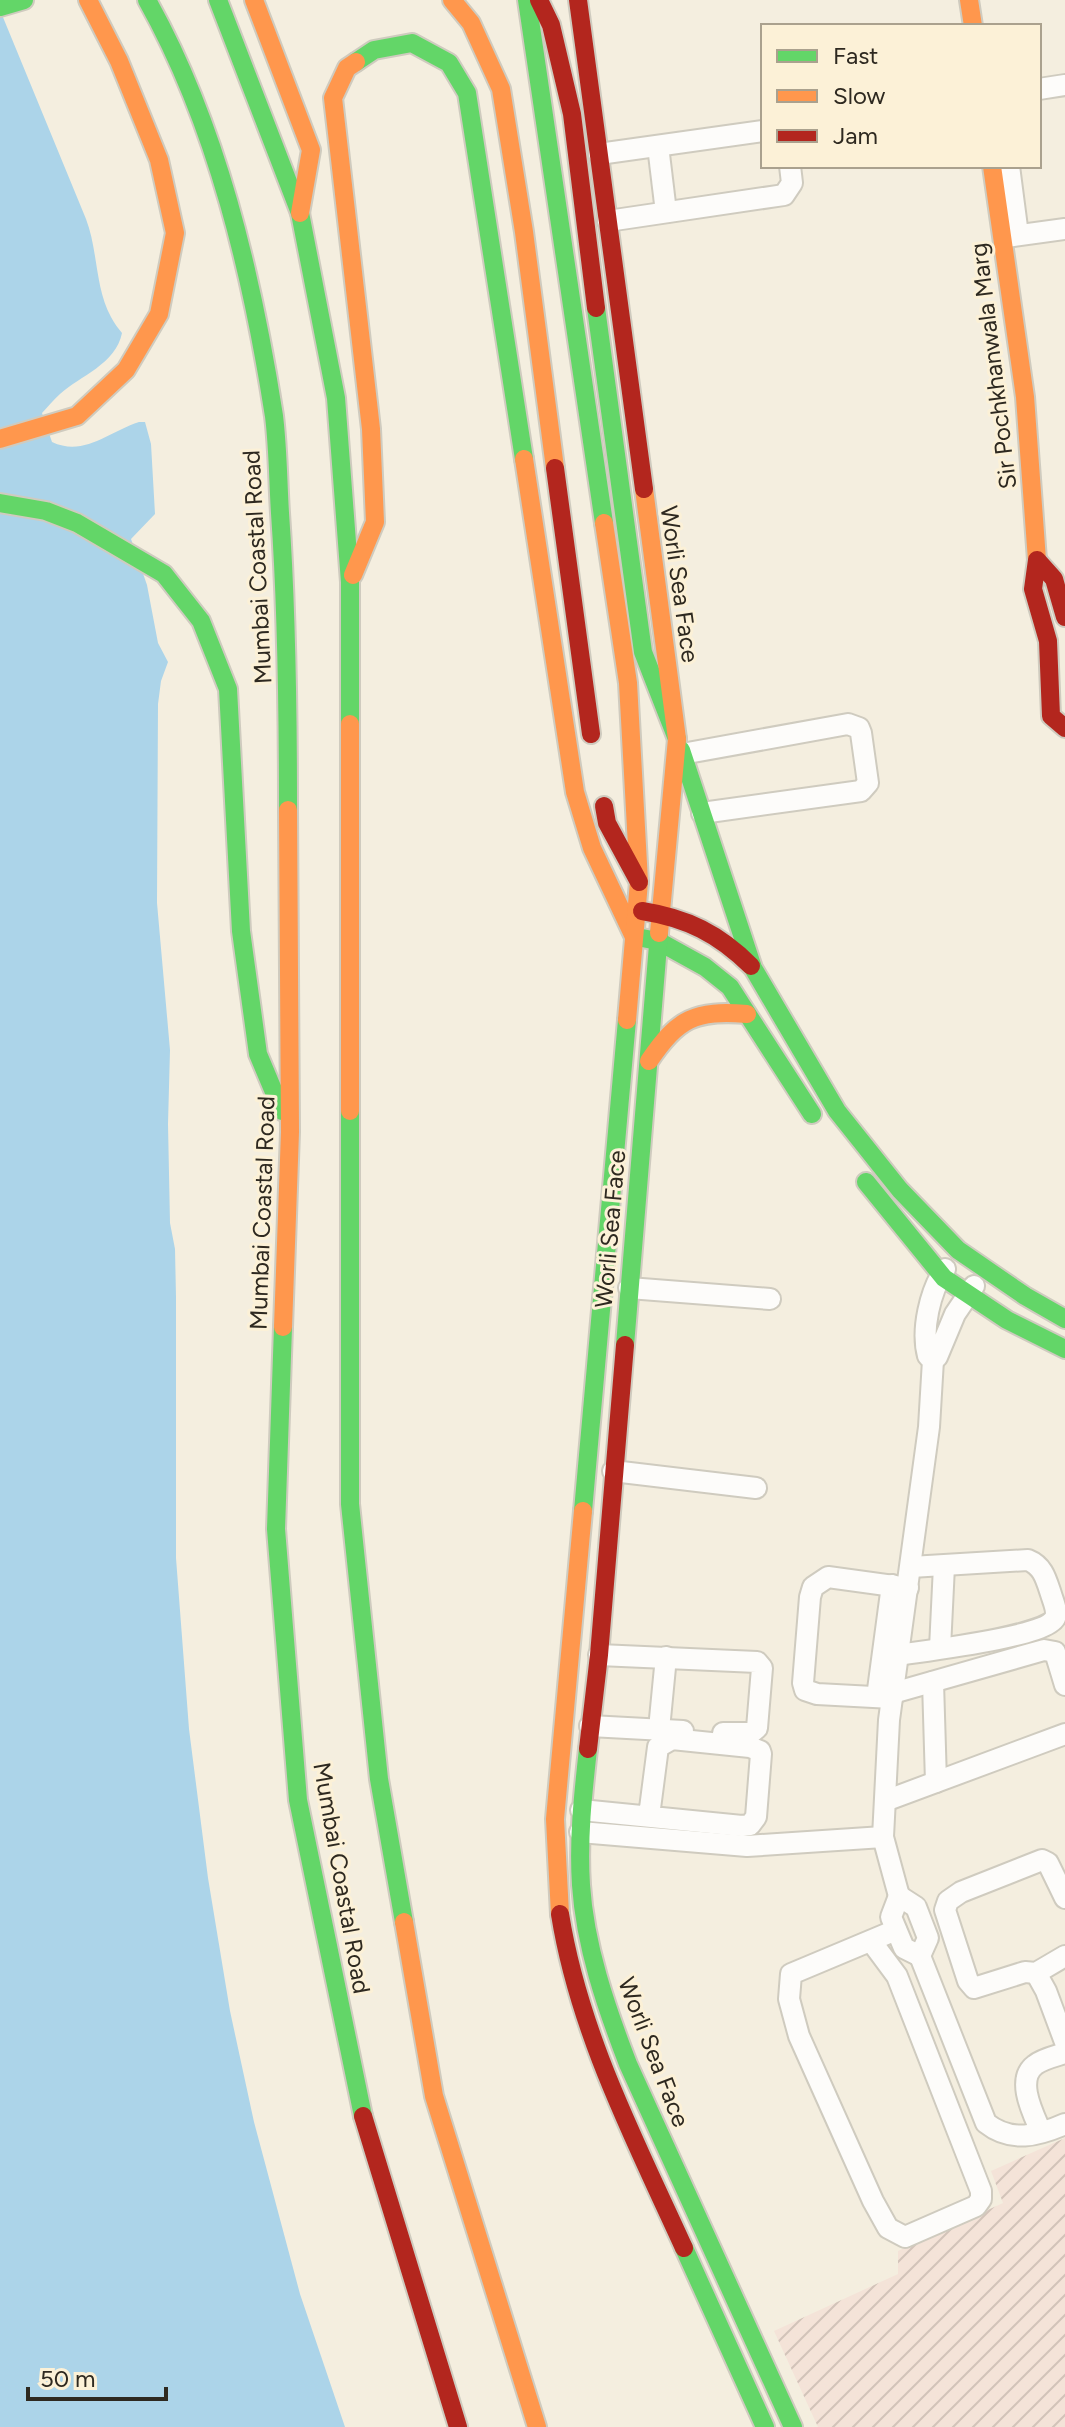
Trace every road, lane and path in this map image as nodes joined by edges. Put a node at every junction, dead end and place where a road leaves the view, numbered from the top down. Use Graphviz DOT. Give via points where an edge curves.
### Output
graph roads {
  1 [pos="24,0"];
  2 [pos="88,0"];
  3 [pos="147,0"];
  4 [pos="218,0"];
  5 [pos="254,0"];
  6 [pos="452,0"];
  7 [pos="527,0"];
  8 [pos="539,0"];
  9 [pos="578,0"];
  10 [pos="969,0"];
  11 [pos="0,7"];
  12 [pos="973,24"];
  13 [pos="1065,85"];
  14 [pos="1041,89"];
  15 [pos="761,131"];
  16 [pos="658,146"];
  17 [pos="599,154"];
  18 [pos="790,168"];
  19 [pos="993,168"];
  20 [pos="1009,168"];
  21 [pos="666,212"];
  22 [pos="300,213"];
  23 [pos="608,221"];
  24 [pos="1065,229"];
  25 [pos="1010,236"];
  26 [pos="0,439"];
  27 [pos="0,503"];
  28 [pos="1037,560"];
  29 [pos="350,582"];
  30 [pos="1065,618"];
  31 [pos="1043,627"];
  32 [pos="1057,649"];
  33 [pos="1065,728"];
  34 [pos="680,746"];
  35 [pos="595,758"];
  36 [pos="600,786"];
  37 [pos="702,813"];
  38 [pos="639,882"];
  39 [pos="637,911"];
  40 [pos="661,914"];
  41 [pos="634,937"];
  42 [pos="658,941"];
  43 [pos="753,968"];
  44 [pos="747,1014"];
  45 [pos="648,1062"];
  46 [pos="824,1130"];
  47 [pos="290,1132"];
  48 [pos="873,1157"];
  49 [pos="958,1250"];
  50 [pos="987,1270"];
  51 [pos="941,1274"];
  52 [pos="629,1288"];
  53 [pos="968,1294"];
  54 [pos="770,1299"];
  55 [pos="1065,1319"];
  56 [pos="1065,1349"];
  57 [pos="933,1360"];
  58 [pos="613,1471"];
  59 [pos="756,1488"];
  60 [pos="944,1566"];
  61 [pos="911,1567"];
  62 [pos="900,1587"];
  63 [pos="940,1648"];
  64 [pos="599,1655"];
  65 [pos="898,1655"];
  66 [pos="666,1657"];
  67 [pos="933,1682"];
  68 [pos="1065,1685"];
  69 [pos="887,1696"];
  70 [pos="590,1726"];
  71 [pos="659,1729"];
  72 [pos="1065,1734"];
  73 [pos="936,1782"];
  74 [pos="885,1801"];
  75 [pos="581,1810"];
  76 [pos="649,1816"];
  77 [pos="580,1832"];
  78 [pos="883,1837"];
  79 [pos="1058,1868"];
  80 [pos="899,1896"];
  81 [pos="1065,1898"];
  82 [pos="896,1930"];
  83 [pos="871,1941"];
  84 [pos="957,1947"];
  85 [pos="1065,1956"];
  86 [pos="921,1959"];
  87 [pos="1036,1973"];
  88 [pos="1065,2042"];
  89 [pos="1065,2053"];
  90 [pos="1065,2124"];
  91 [pos="1041,2132"];
  92 [pos="458,2427"];
  93 [pos="537,2427"];
  94 [pos="765,2427"];
  95 [pos="793,2427"];
  1 -- 11 [label="main road"];
  2 -- 26 [label="main road" via="159,160 175,233 159,314 126,370 77,416"];
  3 -- 47 [label="main road, Mumbai Coastal Road" via="208,137 240,244 274,418 287,611"];
  4 -- 22 [label="main road"];
  5 -- 22 [label="main road" via="311,150"];
  6 -- 35 [label="main road" via="471,23 501,89"];
  7 -- 38 [label="main road, Worli Sea Face" via="628,683"];
  8 -- 34 [label="main road" via="551,25 572,114 643,652"];
  9 -- 17 [label="main road, Worli Sea Face"];
  10 -- 12 [label="main road"];
  13 -- 14 [label="street"];
  15 -- 16 [label="street"];
  16 -- 17 [label="street"];
  16 -- 21 [label="street"];
  17 -- 23 [label="main road, Worli Sea Face"];
  18 -- 21 [label="street" via="792,183 784,195"];
  19 -- 25 [label="main road, Sir Pochkhanwala Marg"];
  20 -- 25 [label="street"];
  21 -- 23 [label="street"];
  22 -- 29 [label="main road" via="336,398"];
  23 -- 34 [label="main road, Worli Sea Face"];
  24 -- 25 [label="street"];
  25 -- 28 [label="main road, Sir Pochkhanwala Marg"];
  27 -- 47 [label="main road" via="46,511 90,530 164,574 201,621 228,689 241,931 258,1054"];
  28 -- 30 [label="main road" via="1054,579"];
  28 -- 31 [label="main road, Sir Pochkhanwala Marg" via="1033,589"];
  29 -- 41 [label="main road" via="375,522 371,429 333,98 347,68 374,50 412,43 449,63 467,93 575,792 592,848"];
  29 -- 93 [label="main road" via="350,1504 379,1779 434,2096"];
  30 -- 31 [label="street"];
  31 -- 32 [label="main road, Sir Pochkhanwala Marg"];
  32 -- 33 [label="main road, Sir Pochkhanwala Marg" via="1051,716"];
  34 -- 37 [label="main road"];
  34 -- 37 [label="street" via="848,724 861,733 868,783 861,791"];
  34 -- 40 [label="main road, Worli Sea Face"];
  36 -- 38 [label="main road" via="607,823"];
  37 -- 43 [label="main road"];
  38 -- 39 [label="main road, Worli Sea Face"];
  39 -- 40 [label="main road"];
  39 -- 41 [label="main road, Worli Sea Face"];
  40 -- 42 [label="main road, Worli Sea Face"];
  40 -- 43 [label="main road" via="707,928"];
  41 -- 42 [label="main road"];
  41 -- 94 [label="main road, Worli Sea Face" via="555,1819 557,1889 569,1962 605,2073"];
  42 -- 44 [label="main road" via="730,987"];
  42 -- 45 [label="main road, Worli Sea Face"];
  43 -- 48 [label="main road" via="831,1102"];
  44 -- 45 [label="main road" via="692,1015 678,1023"];
  44 -- 46 [label="main road"];
  45 -- 52 [label="main road, Worli Sea Face"];
  47 -- 92 [label="main road, Mumbai Coastal Road" via="276,1529 298,1800 365,2125"];
  48 -- 49 [label="main road"];
  48 -- 51 [label="main road" via="857,1171"];
  49 -- 50 [label="main road"];
  49 -- 51 [label="street"];
  50 -- 53 [label="street"];
  50 -- 55 [label="main road"];
  51 -- 53 [label="main road"];
  51 -- 57 [label="street" via="926,1331 925,1346"];
  52 -- 54 [label="street"];
  52 -- 58 [label="main road, Worli Sea Face"];
  53 -- 56 [label="main road"];
  53 -- 57 [label="street"];
  57 -- 61 [label="street"];
  58 -- 59 [label="street"];
  58 -- 64 [label="main road, Worli Sea Face"];
  60 -- 61 [label="street"];
  60 -- 63 [label="street"];
  60 -- 63 [label="street" via="1033,1562 1039,1565 1056,1611 1050,1622 1017,1636"];
  61 -- 62 [label="street"];
  62 -- 65 [label="street"];
  62 -- 69 [label="street"];
  62 -- 69 [label="street" via="828,1577 813,1587 810,1597 805,1690"];
  63 -- 65 [label="street"];
  64 -- 66 [label="street"];
  64 -- 70 [label="main road, Worli Sea Face"];
  65 -- 69 [label="street"];
  66 -- 71 [label="street"];
  66 -- 71 [label="street" via="760,1664 757,1728 743,1734"];
  67 -- 68 [label="street" via="1050,1650"];
  67 -- 69 [label="street"];
  67 -- 73 [label="street"];
  69 -- 74 [label="street"];
  70 -- 71 [label="street"];
  70 -- 75 [label="main road, Worli Sea Face"];
  72 -- 73 [label="street"];
  73 -- 74 [label="street"];
  74 -- 78 [label="street"];
  75 -- 76 [label="street"];
  75 -- 77 [label="main road, Worli Sea Face"];
  76 -- 76 [label="street" via="750,1825 756,1817 760,1751 664,1742 658,1747"];
  77 -- 78 [label="street" via="747,1846"];
  77 -- 95 [label="main road, Worli Sea Face" via="581,1887 608,2011"];
  78 -- 80 [label="street"];
  79 -- 81 [label="street"];
  79 -- 84 [label="street" via="1037,1861 948,1901 945,1910"];
  80 -- 82 [label="street" via="891,1917"];
  80 -- 86 [label="street" via="916,1907 928,1938"];
  82 -- 83 [label="street"];
  82 -- 86 [label="street" via="904,1948"];
  83 -- 83 [label="street" via="897,1976 981,2191 976,2206 905,2237 888,2228 873,2201 799,2036 789,1999 791,1974"];
  84 -- 86 [label="street"];
  84 -- 87 [label="street" via="974,1988"];
  85 -- 87 [label="street"];
  86 -- 91 [label="street" via="986,2123 999,2133 1022,2138"];
  87 -- 88 [label="street"];
  89 -- 91 [label="street" via="1034,2065 1029,2074 1027,2096"];
  90 -- 91 [label="street"];
}
